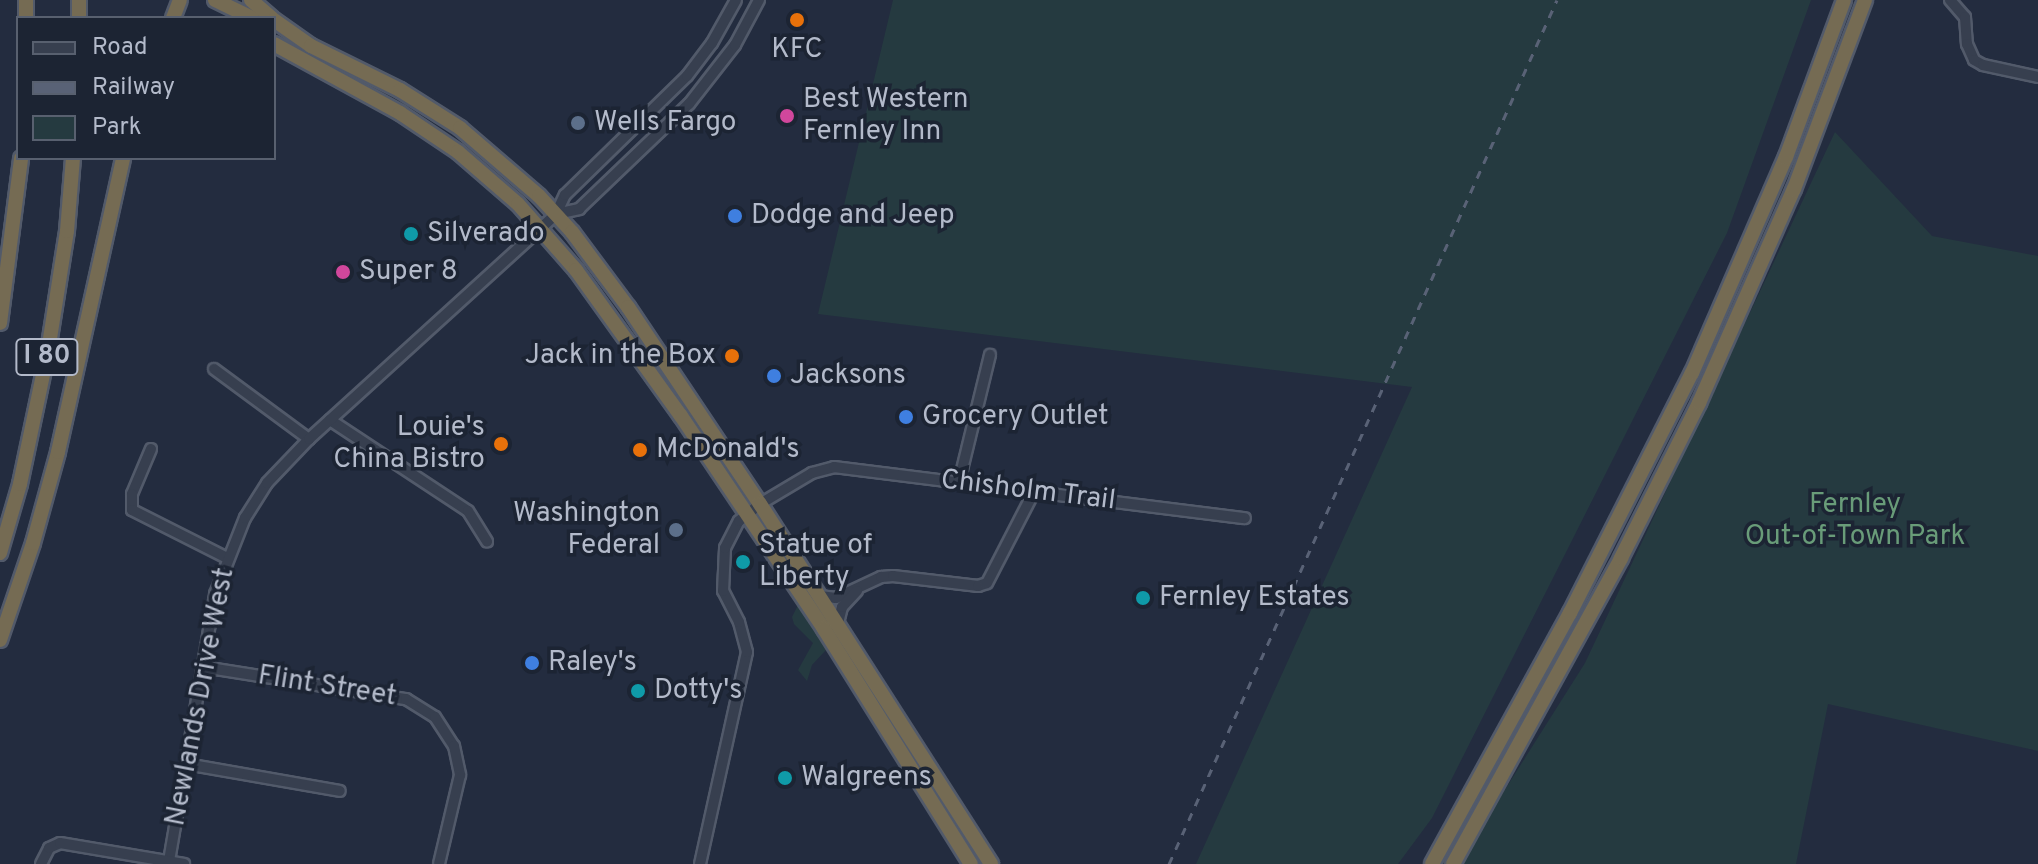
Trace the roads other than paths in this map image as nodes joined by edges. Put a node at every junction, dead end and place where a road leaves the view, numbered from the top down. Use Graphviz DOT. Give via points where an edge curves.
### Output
graph roads {
  1 [pos="207,0"];
  2 [pos="215,0"];
  3 [pos="251,0"];
  4 [pos="736,0"];
  5 [pos="759,0"];
  6 [pos="1844,0"];
  7 [pos="1865,0"];
  8 [pos="1950,0"];
  9 [pos="231,16"];
  10 [pos="248,16"];
  11 [pos="270,16"];
  12 [pos="276,21"];
  13 [pos="276,29"];
  14 [pos="276,45"];
  15 [pos="311,46"];
  16 [pos="2038,77"];
  17 [pos="21,160"];
  18 [pos="73,160"];
  19 [pos="123,160"];
  20 [pos="556,214"];
  21 [pos="540,228"];
  22 [pos="0,323"];
  23 [pos="1703,347"];
  24 [pos="990,355"];
  25 [pos="214,369"];
  26 [pos="1699,403"];
  27 [pos="330,420"];
  28 [pos="309,439"];
  29 [pos="151,449"];
  30 [pos="1646,467"];
  31 [pos="959,482"];
  32 [pos="1034,492"];
  33 [pos="760,504"];
  34 [pos="746,513"];
  35 [pos="1245,518"];
  36 [pos="487,541"];
  37 [pos="0,553"];
  38 [pos="227,558"];
  39 [pos="858,589"];
  40 [pos="820,596"];
  41 [pos="838,623"];
  42 [pos="0,640"];
  43 [pos="203,667"];
  44 [pos="1508,727"];
  45 [pos="186,764"];
  46 [pos="340,791"];
  47 [pos="1483,813"];
  48 [pos="169,861"];
  49 [pos="41,864"];
  50 [pos="184,864"];
  51 [pos="439,864"];
  52 [pos="700,864"];
  53 [pos="971,864"];
  54 [pos="991,864"];
  55 [pos="1432,864"];
  56 [pos="1453,864"];
  1 -- 9 [label="highway"];
  2 -- 10 [label="highway"];
  3 -- 11 [label="highway"];
  4 -- 20 [label="street" via="687,76 565,195"];
  5 -- 20 [label="street" via="735,45 689,104 579,209"];
  6 -- 23 [label="highway" via="1786,157"];
  7 -- 26 [label="highway" via="1794,189"];
  8 -- 16 [label="street" via="1965,17 1974,60"];
  12 -- 15 [label="highway"];
  13 -- 15 [label="highway"];
  14 -- 21 [label="highway" via="438,139 498,186"];
  15 -- 20 [label="highway" via="442,116 496,157"];
  17 -- 22 [label="highway, I 80"];
  18 -- 37 [label="highway, I 80" via="48,351"];
  19 -- 42 [label="highway" via="54,467"];
  20 -- 21 [label="street, Newlands Drive West"];
  20 -- 33 [label="highway" via="602,270"];
  21 -- 27 [label="street, Newlands Drive West"];
  21 -- 34 [label="highway" via="600,302"];
  23 -- 26 [label="highway"];
  23 -- 30 [label="highway"];
  24 -- 31 [label="street"];
  25 -- 28 [label="street"];
  26 -- 30 [label="highway" via="1687,409 1665,449"];
  26 -- 47 [label="highway"];
  27 -- 28 [label="street, Newlands Drive West"];
  27 -- 36 [label="street" via="468,511"];
  28 -- 38 [label="street, Newlands Drive West" via="267,483"];
  29 -- 38 [label="street" via="132,494 132,510"];
  30 -- 44 [label="highway"];
  31 -- 32 [label="street, Chisholm Trail"];
  31 -- 33 [label="street, Chisholm Trail" via="834,467 812,473"];
  32 -- 35 [label="street, Chisholm Trail"];
  32 -- 39 [label="street" via="987,583 896,576"];
  33 -- 34 [label="street"];
  33 -- 40 [label="highway"];
  34 -- 52 [label="street" via="727,538 723,591 747,652"];
  34 -- 53 [label="highway"];
  38 -- 43 [label="street, Newlands Drive West"];
  39 -- 40 [label="street" via="836,598"];
  39 -- 41 [label="street" via="842,607"];
  40 -- 41 [label="highway"];
  41 -- 54 [label="highway"];
  43 -- 45 [label="street, Newlands Drive West"];
  43 -- 51 [label="street, Flint Street" via="406,699 435,717 454,746 460,775"];
  44 -- 47 [label="highway" via="1510,747"];
  44 -- 55 [label="highway"];
  45 -- 46 [label="street"];
  45 -- 48 [label="street, Newlands Drive West"];
  47 -- 56 [label="highway"];
  48 -- 49 [label="street" via="60,843 49,848"];
  48 -- 50 [label="street"];
}
